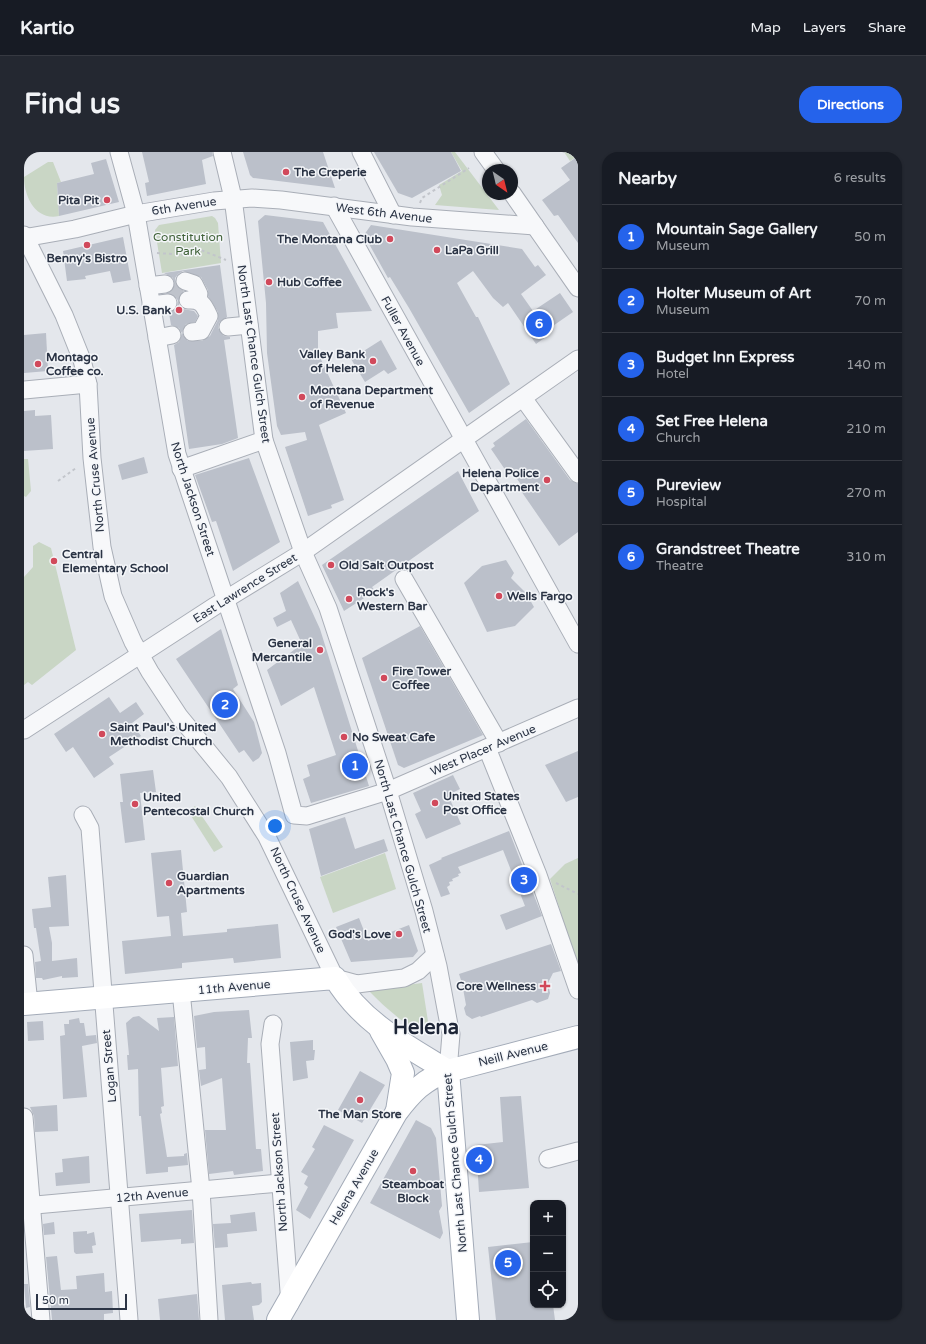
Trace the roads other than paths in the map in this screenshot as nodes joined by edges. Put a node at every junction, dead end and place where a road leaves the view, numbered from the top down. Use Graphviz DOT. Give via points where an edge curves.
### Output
graph roads {
  1 [pos="119,152"];
  2 [pos="222,152"];
  3 [pos="360,152"];
  4 [pos="483,152"];
  5 [pos="492,164"];
  6 [pos="233,198"];
  7 [pos="517,200"];
  8 [pos="334,206"];
  9 [pos="136,214"];
  10 [pos="393,215"];
  11 [pos="535,226"];
  12 [pos="24,237"];
  13 [pos="578,288"];
  14 [pos="166,293"];
  15 [pos="192,294"];
  16 [pos="149,295"];
  17 [pos="249,326"];
  18 [pos="228,327"];
  19 [pos="192,332"];
  20 [pos="578,359"];
  21 [pos="88,384"];
  22 [pos="24,390"];
  23 [pos="523,398"];
  24 [pos="264,440"];
  25 [pos="463,440"];
  26 [pos="181,469"];
  27 [pos="578,474"];
  28 [pos="303,552"];
  29 [pos="404,579"];
  30 [pos="226,599"];
  31 [pos="574,625"];
  32 [pos="578,644"];
  33 [pos="140,654"];
  34 [pos="578,708"];
  35 [pos="24,730"];
  36 [pos="493,745"];
  37 [pos="388,791"];
  38 [pos="83,815"];
  39 [pos="294,815"];
  40 [pos="24,955"];
  41 [pos="435,955"];
  42 [pos="335,978"];
  43 [pos="578,990"];
  44 [pos="181,991"];
  45 [pos="102,998"];
  46 [pos="26,1004"];
  47 [pos="273,1024"];
  48 [pos="381,1030"];
  49 [pos="578,1037"];
  50 [pos="448,1071"];
  51 [pos="396,1113"];
  52 [pos="24,1117"];
  53 [pos="578,1151"];
  54 [pos="548,1159"];
  55 [pos="280,1183"];
  56 [pos="200,1190"];
  57 [pos="120,1197"];
  58 [pos="28,1206"];
  59 [pos="290,1310"];
  60 [pos="41,1320"];
  61 [pos="129,1320"];
  62 [pos="209,1320"];
  63 [pos="278,1320"];
  64 [pos="468,1320"];
  1 -- 9 [label="street, North Jackson Street"];
  2 -- 6 [label="street, North Last Chance Gulch Street"];
  3 -- 10 [label="street"];
  4 -- 5 [label="street"];
  6 -- 8 [label="street, West 6th Avenue"];
  6 -- 9 [label="street, 6th Avenue"];
  6 -- 17 [label="street, North Last Chance Gulch Street"];
  7 -- 11 [label="street"];
  8 -- 10 [label="street, West 6th Avenue"];
  8 -- 25 [label="street, Fuller Avenue"];
  9 -- 12 [label="street, 6th Avenue" via="76,229"];
  9 -- 16 [label="street, North Jackson Street"];
  10 -- 11 [label="street, West 6th Avenue"];
  11 -- 13 [label="street"];
  12 -- 21 [label="street, North Cruse Avenue" via="64,315 82,360"];
  14 -- 16 [label="street"];
  15 -- 19 [label="street" via="209,316 201,331"];
  16 -- 26 [label="street, North Jackson Street" via="164,337 174,445"];
  17 -- 18 [label="street"];
  17 -- 24 [label="street, North Last Chance Gulch Street"];
  20 -- 23 [label="street, East Lawrence Street"];
  21 -- 22 [label="street"];
  21 -- 33 [label="street, North Cruse Avenue" via="92,458 102,547 113,596"];
  23 -- 25 [label="street, East Lawrence Street"];
  23 -- 27 [label="street"];
  24 -- 26 [label="street"];
  24 -- 28 [label="street, North Last Chance Gulch Street"];
  25 -- 28 [label="street, East Lawrence Street"];
  25 -- 31 [label="street, Fuller Avenue"];
  26 -- 30 [label="street, North Jackson Street"];
  28 -- 30 [label="street, East Lawrence Street"];
  28 -- 37 [label="street, North Last Chance Gulch Street" via="328,608"];
  29 -- 36 [label="street"];
  30 -- 33 [label="street, East Lawrence Street"];
  30 -- 39 [label="street, North Jackson Street"];
  31 -- 32 [label="street, Fuller Avenue"];
  33 -- 35 [label="street, East Lawrence Street"];
  33 -- 42 [label="street, North Cruse Avenue" via="179,716 229,777 268,837"];
  34 -- 36 [label="street, West Placer Avenue"];
  36 -- 37 [label="street, West Placer Avenue"];
  36 -- 43 [label="street"];
  37 -- 39 [label="street, West Placer Avenue" via="307,816"];
  37 -- 41 [label="street, North Last Chance Gulch Street" via="409,857"];
  38 -- 45 [label="street, Logan Street" via="90,828"];
  40 -- 46 [label="street"];
  41 -- 42 [label="street, 11th Avenue" via="418,971 404,978 357,984"];
  41 -- 50 [label="street, North Last Chance Gulch Street" via="451,1034"];
  42 -- 44 [label="main road, 11th Avenue"];
  42 -- 48 [label="main road" via="348,998"];
  44 -- 45 [label="main road, 11th Avenue"];
  44 -- 56 [label="street"];
  45 -- 46 [label="main road, 11th Avenue"];
  45 -- 57 [label="street, Logan Street"];
  47 -- 55 [label="street, North Jackson Street" via="270,1044"];
  48 -- 50 [label="main road"];
  48 -- 51 [label="main road" via="403,1074"];
  49 -- 50 [label="main road, Neill Avenue"];
  50 -- 51 [label="main road, Helena Avenue" via="433,1076 419,1085"];
  50 -- 64 [label="main road, North Last Chance Gulch Street"];
  51 -- 59 [label="main road, Helena Avenue"];
  52 -- 58 [label="street"];
  53 -- 54 [label="street"];
  55 -- 56 [label="street, 12th Avenue"];
  55 -- 59 [label="street, North Jackson Street"];
  56 -- 57 [label="street, 12th Avenue"];
  56 -- 62 [label="street"];
  57 -- 58 [label="street, 12th Avenue"];
  57 -- 61 [label="street, Logan Street"];
  58 -- 60 [label="street"];
  59 -- 63 [label="main road, Helena Avenue"];
}
